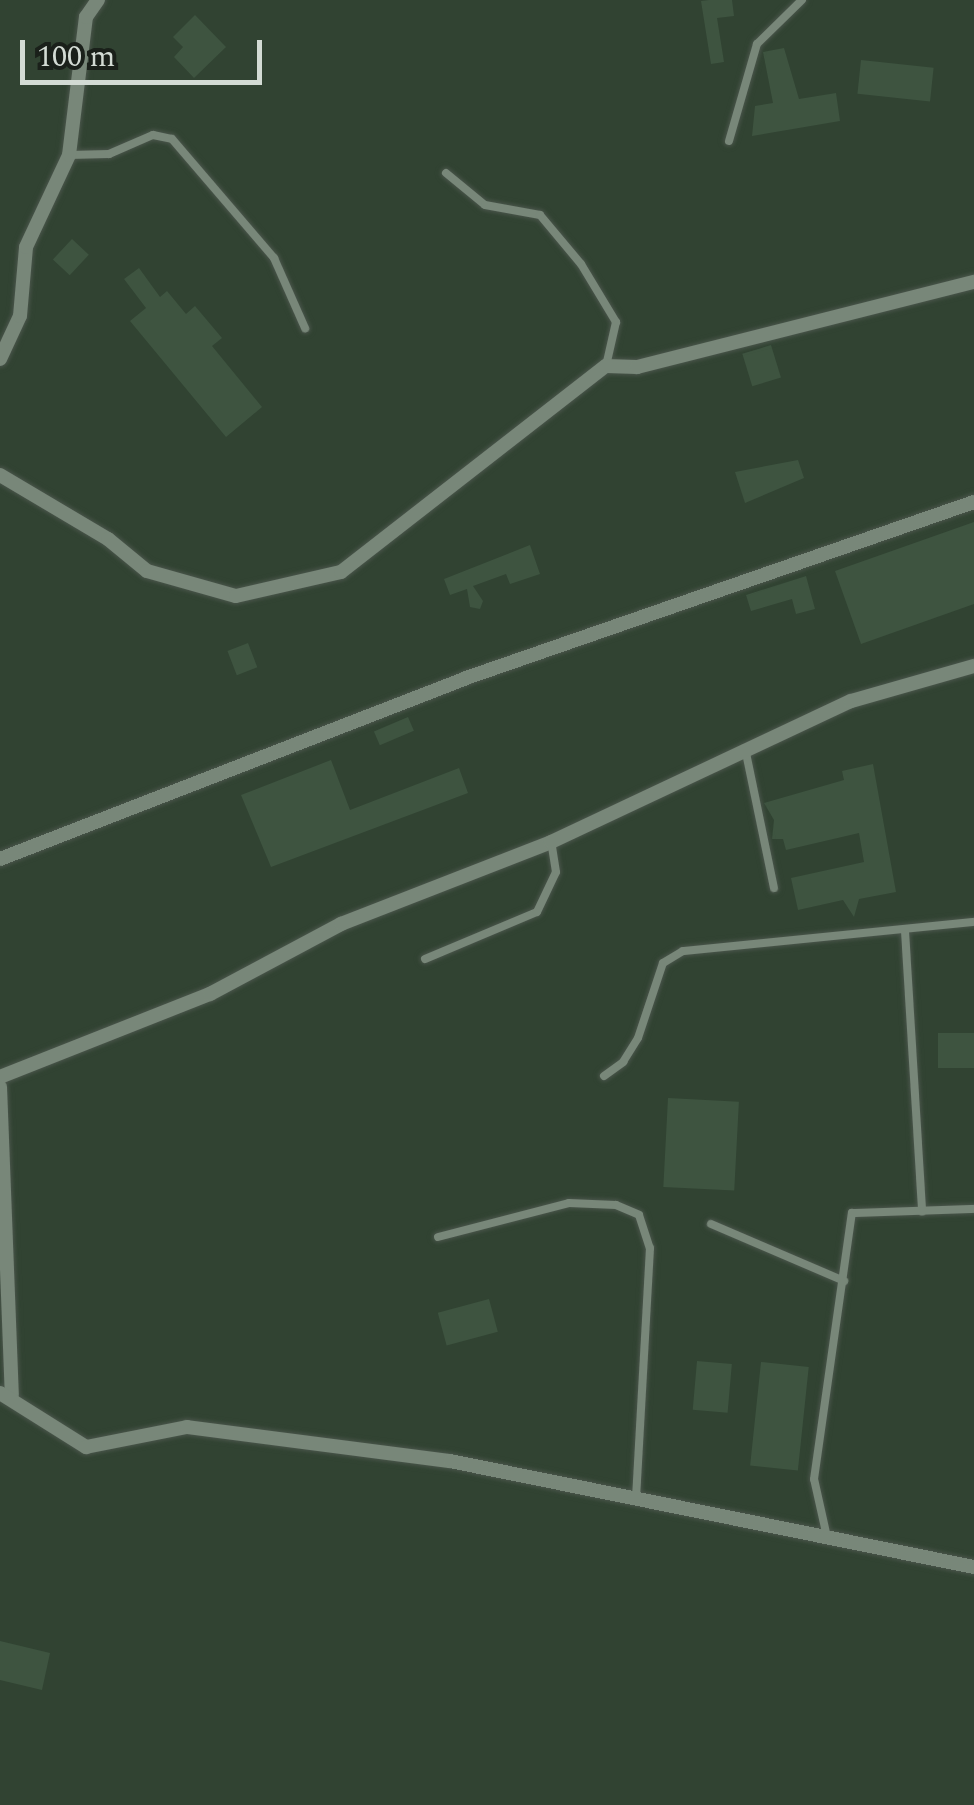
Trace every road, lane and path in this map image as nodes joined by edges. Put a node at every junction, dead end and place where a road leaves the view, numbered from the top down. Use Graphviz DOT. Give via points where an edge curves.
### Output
graph roads {
  1 [pos="98,0"];
  2 [pos="802,0"];
  3 [pos="729,141"];
  4 [pos="70,155"];
  5 [pos="446,172"];
  6 [pos="974,282"];
  7 [pos="304,328"];
  8 [pos="0,359"];
  9 [pos="606,366"];
  10 [pos="0,475"];
  11 [pos="974,502"];
  12 [pos="974,666"];
  13 [pos="745,748"];
  14 [pos="551,842"];
  15 [pos="0,859"];
  16 [pos="774,888"];
  17 [pos="974,922"];
  18 [pos="905,930"];
  19 [pos="425,959"];
  20 [pos="604,1076"];
  21 [pos="0,1077"];
  22 [pos="0,1086"];
  23 [pos="974,1208"];
  24 [pos="922,1211"];
  25 [pos="711,1224"];
  26 [pos="438,1237"];
  27 [pos="844,1281"];
  28 [pos="6,1394"];
  29 [pos="636,1501"];
  30 [pos="826,1537"];
  31 [pos="974,1567"];
  1 -- 4 [label="street" via="86,17"];
  2 -- 3 [label="lane" via="757,44"];
  4 -- 7 [label="lane" via="108,154 153,135 172,139 274,258"];
  4 -- 8 [label="street" via="26,247 20,316"];
  5 -- 9 [label="lane" via="485,206 540,216 580,264 616,322"];
  6 -- 9 [label="street" via="637,367"];
  9 -- 10 [label="street" via="341,572 236,596 147,571 108,539"];
  11 -- 15 [label="street" via="466,678"];
  12 -- 13 [label="street" via="851,702"];
  13 -- 14 [label="street"];
  13 -- 16 [label="lane"];
  14 -- 19 [label="lane" via="556,872 537,912"];
  14 -- 21 [label="street" via="341,924 210,994"];
  17 -- 18 [label="lane"];
  18 -- 20 [label="lane" via="682,951 663,964 638,1038"];
  18 -- 24 [label="lane"];
  22 -- 28 [label="street"];
  23 -- 24 [label="lane"];
  24 -- 27 [label="lane" via="852,1214"];
  25 -- 27 [label="lane"];
  26 -- 29 [label="lane" via="569,1203 616,1205 639,1215 650,1248"];
  27 -- 30 [label="lane" via="814,1479"];
  28 -- 29 [label="street" via="86,1447 187,1426 450,1461"];
  29 -- 30 [label="street"];
  30 -- 31 [label="street"];
}
